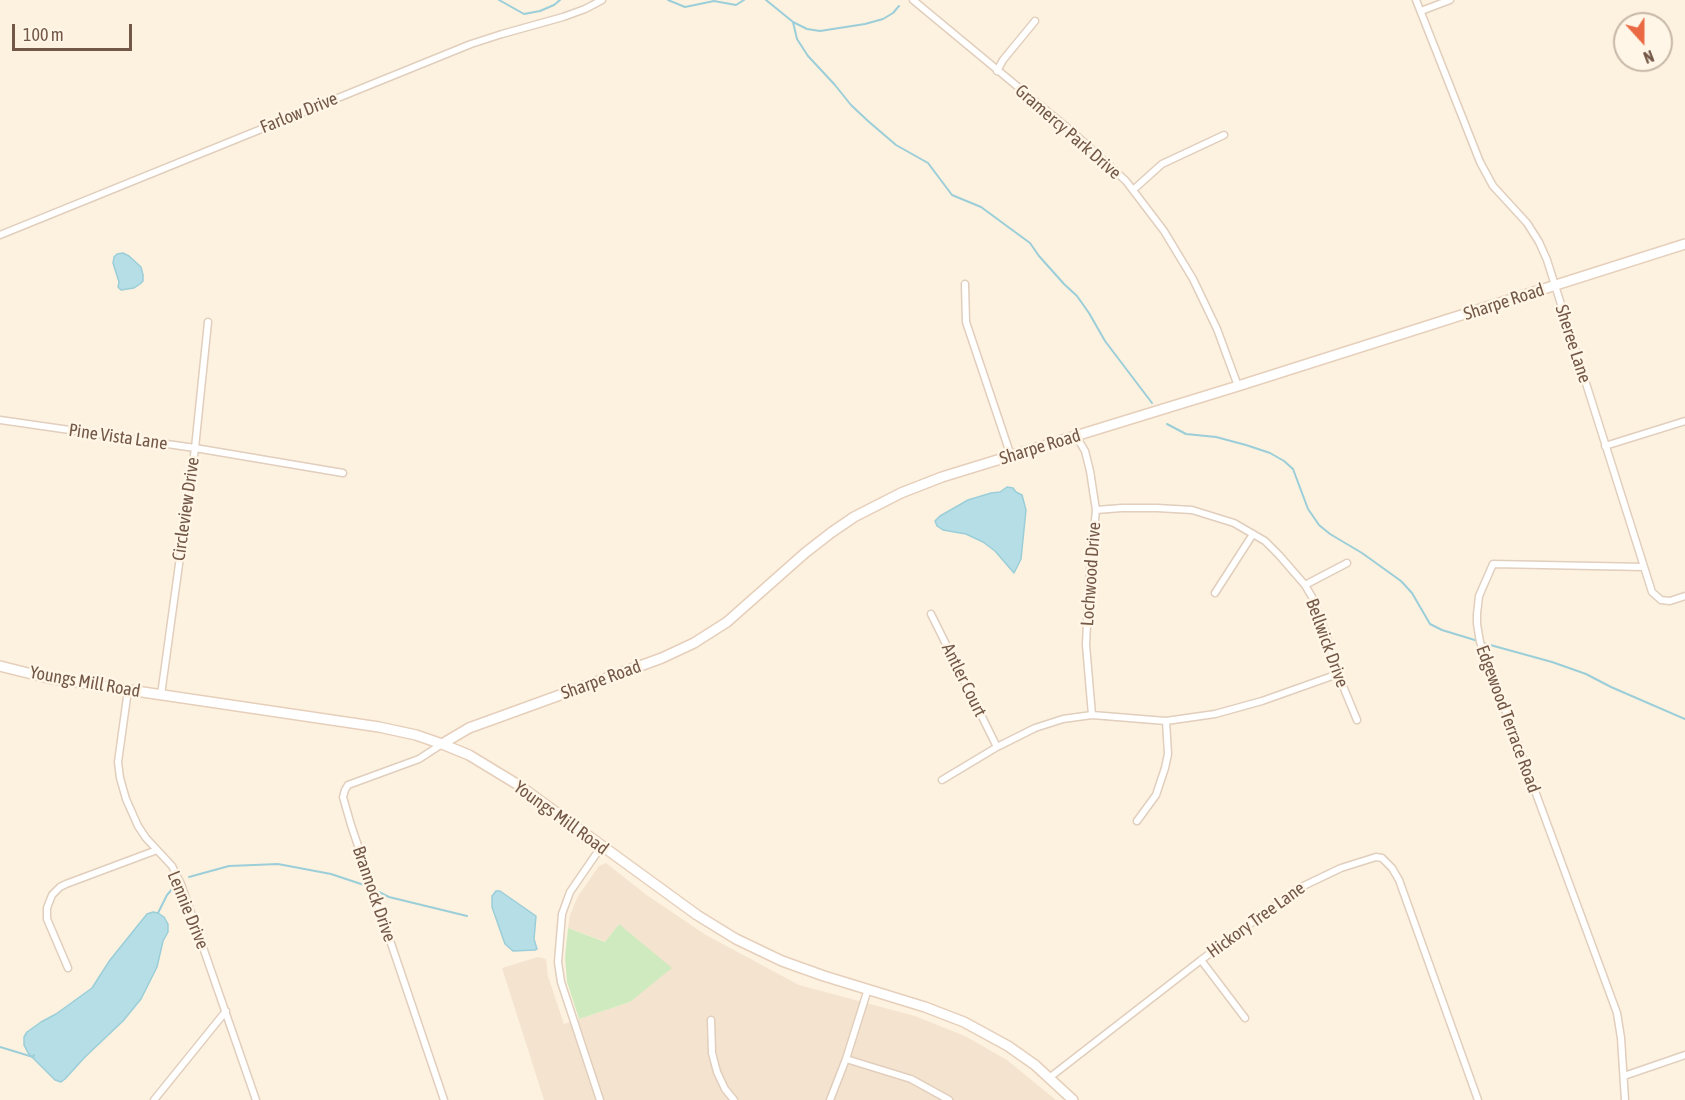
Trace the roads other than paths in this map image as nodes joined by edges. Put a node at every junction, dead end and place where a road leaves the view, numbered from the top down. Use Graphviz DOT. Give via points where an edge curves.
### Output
graph roads {
  1 [pos="602,0"];
  2 [pos="913,0"];
  3 [pos="1416,0"];
  4 [pos="1450,0"];
  5 [pos="1421,11"];
  6 [pos="1035,21"];
  7 [pos="997,71"];
  8 [pos="1224,135"];
  9 [pos="1133,190"];
  10 [pos="0,234"];
  11 [pos="1685,244"];
  12 [pos="965,284"];
  13 [pos="1554,286"];
  14 [pos="208,322"];
  15 [pos="1238,386"];
  16 [pos="0,420"];
  17 [pos="1685,421"];
  18 [pos="1076,436"];
  19 [pos="1605,446"];
  20 [pos="195,448"];
  21 [pos="1011,456"];
  22 [pos="343,473"];
  23 [pos="1096,510"];
  24 [pos="1253,534"];
  25 [pos="1347,563"];
  26 [pos="1644,567"];
  27 [pos="1305,585"];
  28 [pos="1215,593"];
  29 [pos="1685,596"];
  30 [pos="931,614"];
  31 [pos="0,666"];
  32 [pos="1338,674"];
  33 [pos="128,690"];
  34 [pos="161,695"];
  35 [pos="1092,716"];
  36 [pos="1357,720"];
  37 [pos="1166,721"];
  38 [pos="442,744"];
  39 [pos="997,747"];
  40 [pos="942,780"];
  41 [pos="1137,821"];
  42 [pos="601,847"];
  43 [pos="157,850"];
  44 [pos="1201,960"];
  45 [pos="68,968"];
  46 [pos="868,990"];
  47 [pos="226,1011"];
  48 [pos="1245,1018"];
  49 [pos="711,1020"];
  50 [pos="1685,1055"];
  51 [pos="846,1059"];
  52 [pos="1624,1076"];
  53 [pos="1049,1078"];
  54 [pos="154,1100"];
  55 [pos="256,1100"];
  56 [pos="444,1100"];
  57 [pos="600,1100"];
  58 [pos="734,1100"];
  59 [pos="830,1100"];
  60 [pos="949,1100"];
  61 [pos="1073,1100"];
  62 [pos="1478,1100"];
  63 [pos="1625,1100"];
  1 -- 10 [label="street, Farlow Drive" via="563,17 471,44"];
  2 -- 7 [label="street, Gramercy Park Drive"];
  3 -- 5 [label="street, Sheree Lane"];
  4 -- 5 [label="street"];
  5 -- 13 [label="street, Sheree Lane" via="1480,162 1493,186 1539,242"];
  6 -- 7 [label="street"];
  7 -- 9 [label="street, Gramercy Park Drive" via="1104,159"];
  8 -- 9 [label="street" via="1162,164"];
  9 -- 15 [label="street, Gramercy Park Drive" via="1193,279"];
  11 -- 13 [label="street, Sharpe Road"];
  12 -- 21 [label="street" via="966,322"];
  13 -- 15 [label="street, Sharpe Road"];
  13 -- 19 [label="street, Sheree Lane"];
  14 -- 20 [label="street, Circleview Drive"];
  15 -- 18 [label="street, Sharpe Road"];
  16 -- 20 [label="street, Pine Vista Lane"];
  17 -- 19 [label="street"];
  18 -- 21 [label="street, Sharpe Road"];
  18 -- 23 [label="street, Lochwood Drive" via="1085,452"];
  19 -- 26 [label="street, Sheree Lane"];
  20 -- 22 [label="street, Pine Vista Lane"];
  20 -- 34 [label="street, Circleview Drive"];
  21 -- 38 [label="street, Sharpe Road" via="901,493 854,517 805,553 727,622 694,644 469,728"];
  23 -- 24 [label="street, Bellwick Drive" via="1192,510 1234,523"];
  23 -- 35 [label="street, Lochwood Drive" via="1086,645"];
  24 -- 27 [label="street, Bellwick Drive" via="1279,555"];
  24 -- 28 [label="street"];
  25 -- 27 [label="street"];
  26 -- 29 [label="street, Sheree Lane" via="1652,592 1661,600"];
  26 -- 52 [label="street, Edgewood Terrace Road" via="1493,564 1479,596 1477,614 1480,642 1617,1013"];
  27 -- 32 [label="street, Bellwick Drive"];
  30 -- 39 [label="street, Antler Court"];
  31 -- 33 [label="street, Youngs Mill Road"];
  32 -- 36 [label="street, Bellwick Drive"];
  32 -- 37 [label="street" via="1234,710"];
  33 -- 34 [label="street, Youngs Mill Road"];
  33 -- 43 [label="street, Lennie Drive" via="118,762 120,778 138,826"];
  34 -- 38 [label="street, Youngs Mill Road" via="379,727"];
  35 -- 37 [label="street"];
  35 -- 39 [label="street" via="1063,719 1035,728"];
  37 -- 41 [label="street" via="1165,768 1156,795"];
  38 -- 42 [label="street, Youngs Mill Road" via="469,755 520,786"];
  38 -- 56 [label="street, Brannock Drive" via="419,759 348,785 343,797"];
  39 -- 40 [label="street"];
  42 -- 46 [label="street, Youngs Mill Road" via="736,939 782,961"];
  42 -- 57 [label="street" via="570,892 562,914 558,962"];
  43 -- 45 [label="street" via="66,884 52,895 47,919"];
  43 -- 47 [label="street, Lennie Drive" via="172,866 181,884"];
  44 -- 48 [label="street"];
  44 -- 53 [label="street, Hickory Tree Lane"];
  44 -- 62 [label="street, Hickory Tree Lane" via="1297,889 1341,868 1382,858 1398,880"];
  46 -- 51 [label="street"];
  46 -- 53 [label="street, Youngs Mill Road" via="964,1022 1008,1046"];
  47 -- 54 [label="street"];
  47 -- 55 [label="street, Lennie Drive"];
  49 -- 58 [label="street" via="717,1072"];
  50 -- 52 [label="street"];
  51 -- 59 [label="street"];
  51 -- 60 [label="street" via="911,1079"];
  52 -- 63 [label="street"];
  53 -- 61 [label="street, Youngs Mill Road"];
}
